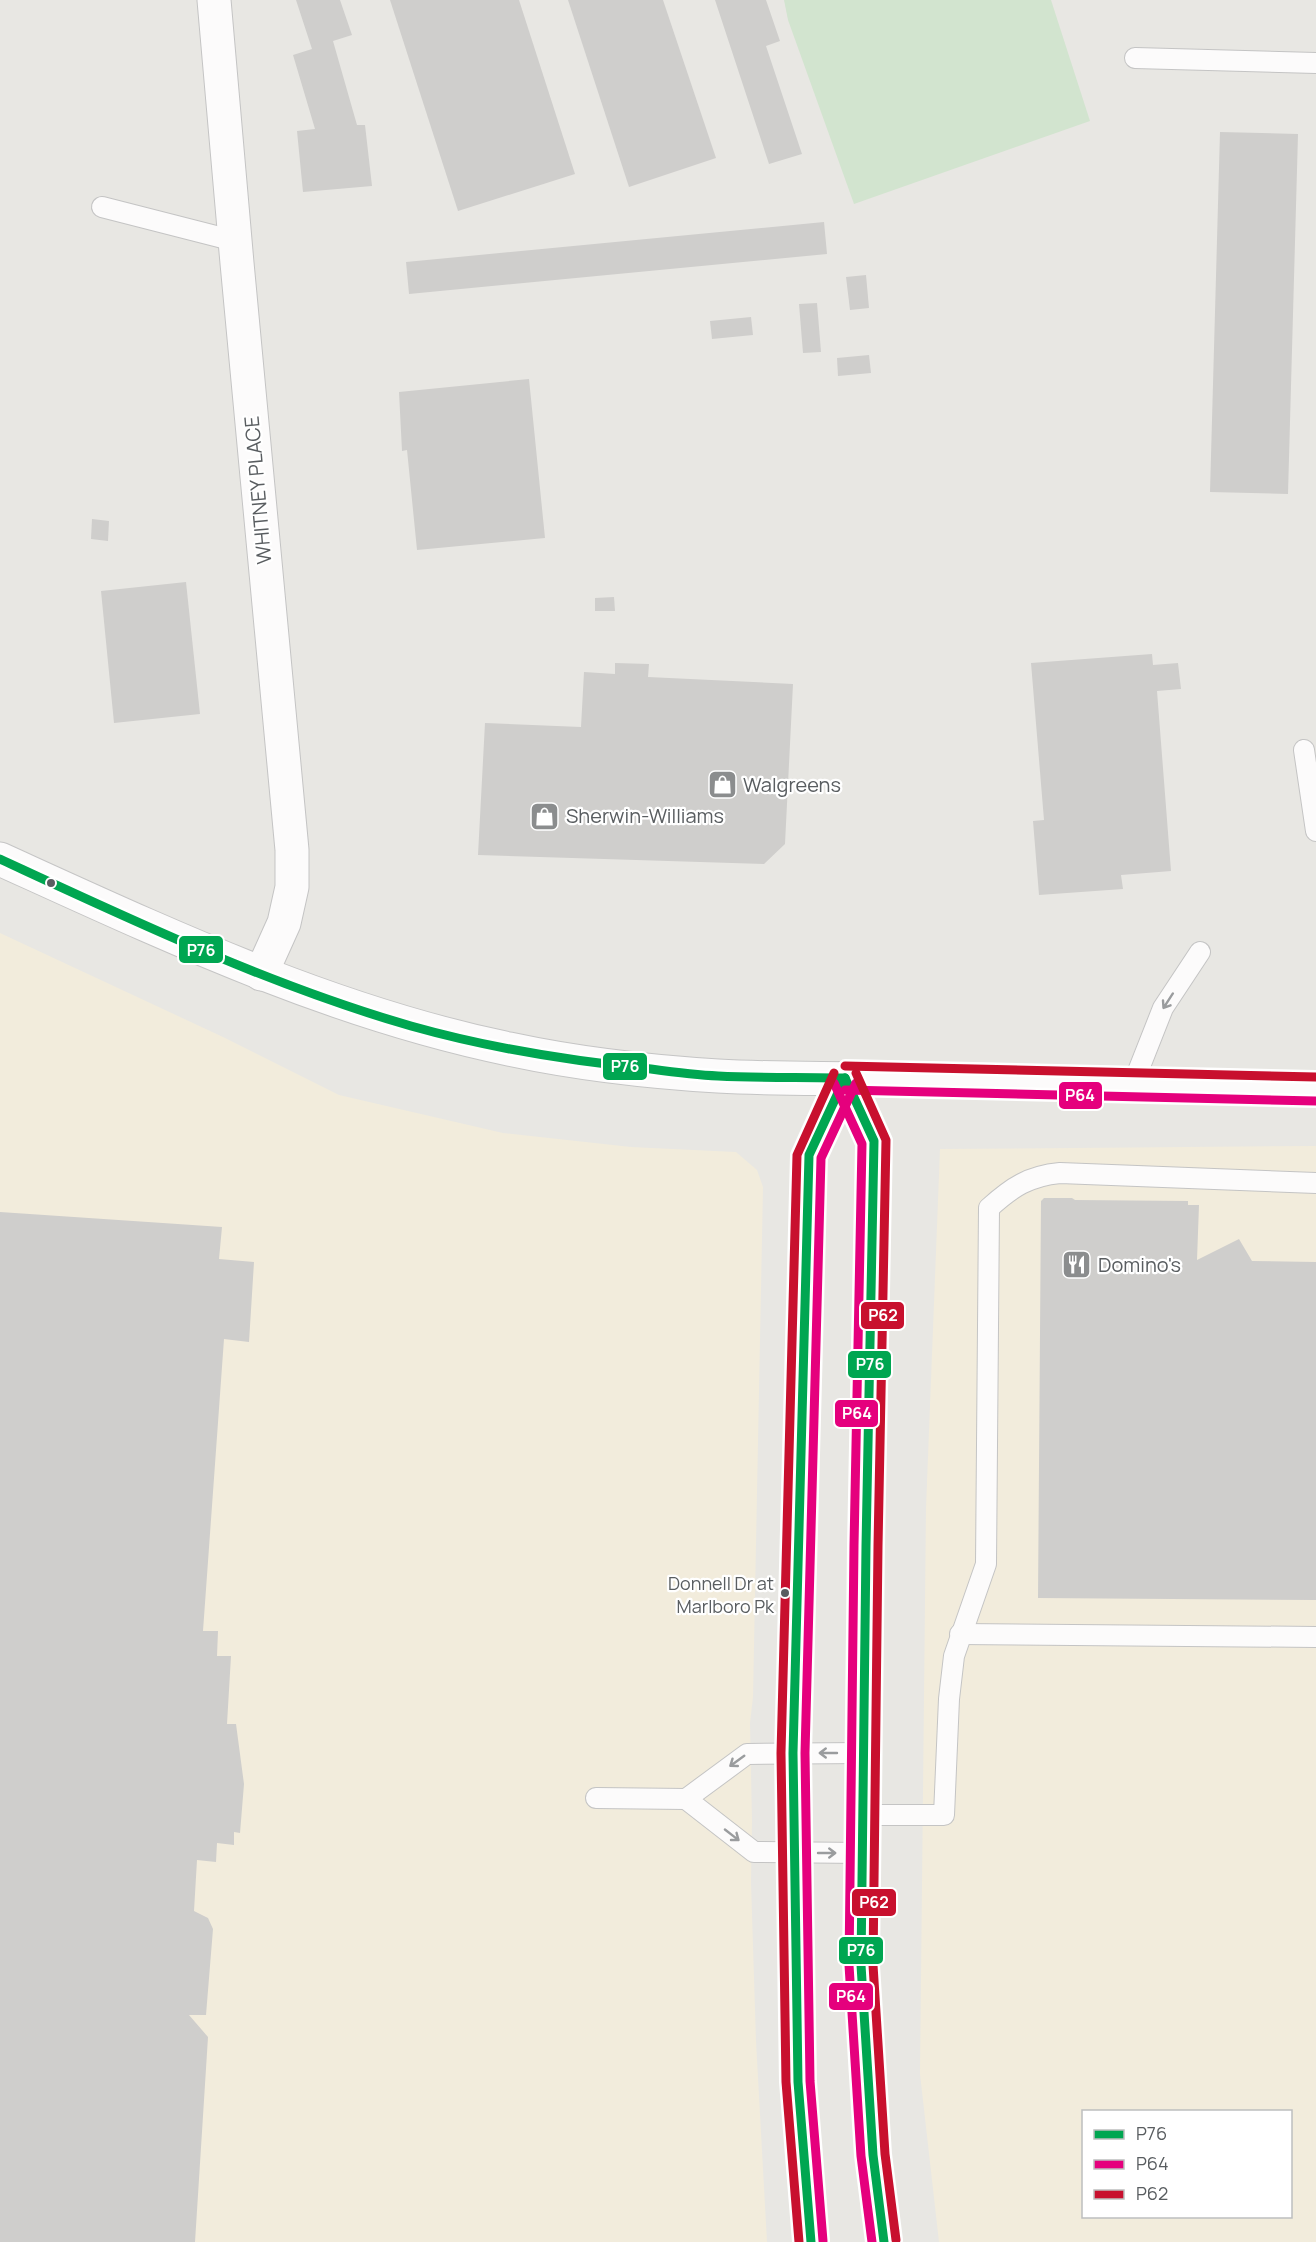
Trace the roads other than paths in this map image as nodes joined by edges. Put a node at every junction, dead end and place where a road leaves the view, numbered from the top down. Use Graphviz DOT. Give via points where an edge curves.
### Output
graph roads {
  1 [pos="214,0"];
  2 [pos="1135,58"];
  3 [pos="1316,63"];
  4 [pos="102,207"];
  5 [pos="235,241"];
  6 [pos="1304,750"];
  7 [pos="1316,831"];
  8 [pos="0,859"];
  9 [pos="1200,952"];
  10 [pos="261,974"];
  11 [pos="845,1078"];
  12 [pos="1133,1084"];
  13 [pos="1316,1089"];
  14 [pos="1316,1184"];
  15 [pos="960,1634"];
  16 [pos="1316,1637"];
  17 [pos="793,1753"];
  18 [pos="863,1753"];
  19 [pos="596,1798"];
  20 [pos="686,1799"];
  21 [pos="862,1815"];
  22 [pos="793,1852"];
  23 [pos="861,1853"];
  24 [pos="811,2242"];
  25 [pos="884,2242"];
  1 -- 5 [label="street, WHITNEY PLACE"];
  2 -- 3 [label="lane"];
  4 -- 5 [label="lane"];
  5 -- 10 [label="street, WHITNEY PLACE" via="292,850 292,888 284,923"];
  6 -- 7 [label="lane"];
  8 -- 10 [label="street"];
  9 -- 12 [label="lane, one-way" via="1163,1008"];
  10 -- 11 [label="street" via="337,1003 509,1049 599,1064 717,1076"];
  11 -- 12 [label="street"];
  11 -- 17 [label="street" via="808,1155"];
  11 -- 18 [label="street" via="874,1141"];
  12 -- 13 [label="street"];
  14 -- 15 [label="lane" via="1060,1173 1026,1181 1007,1191 989,1208 986,1564"];
  15 -- 16 [label="lane"];
  15 -- 21 [label="lane" via="949,1699 944,1815"];
  18 -- 17 [label="lane, one-way"];
  17 -- 20 [label="lane, one-way" via="747,1754"];
  17 -- 22 [label="street"];
  18 -- 21 [label="street"];
  19 -- 20 [label="lane"];
  20 -- 22 [label="lane, one-way" via="754,1852"];
  21 -- 23 [label="street"];
  22 -- 23 [label="lane, one-way"];
  22 -- 24 [label="street" via="798,2082"];
  23 -- 25 [label="street" via="861,1965 873,2155"];
}
